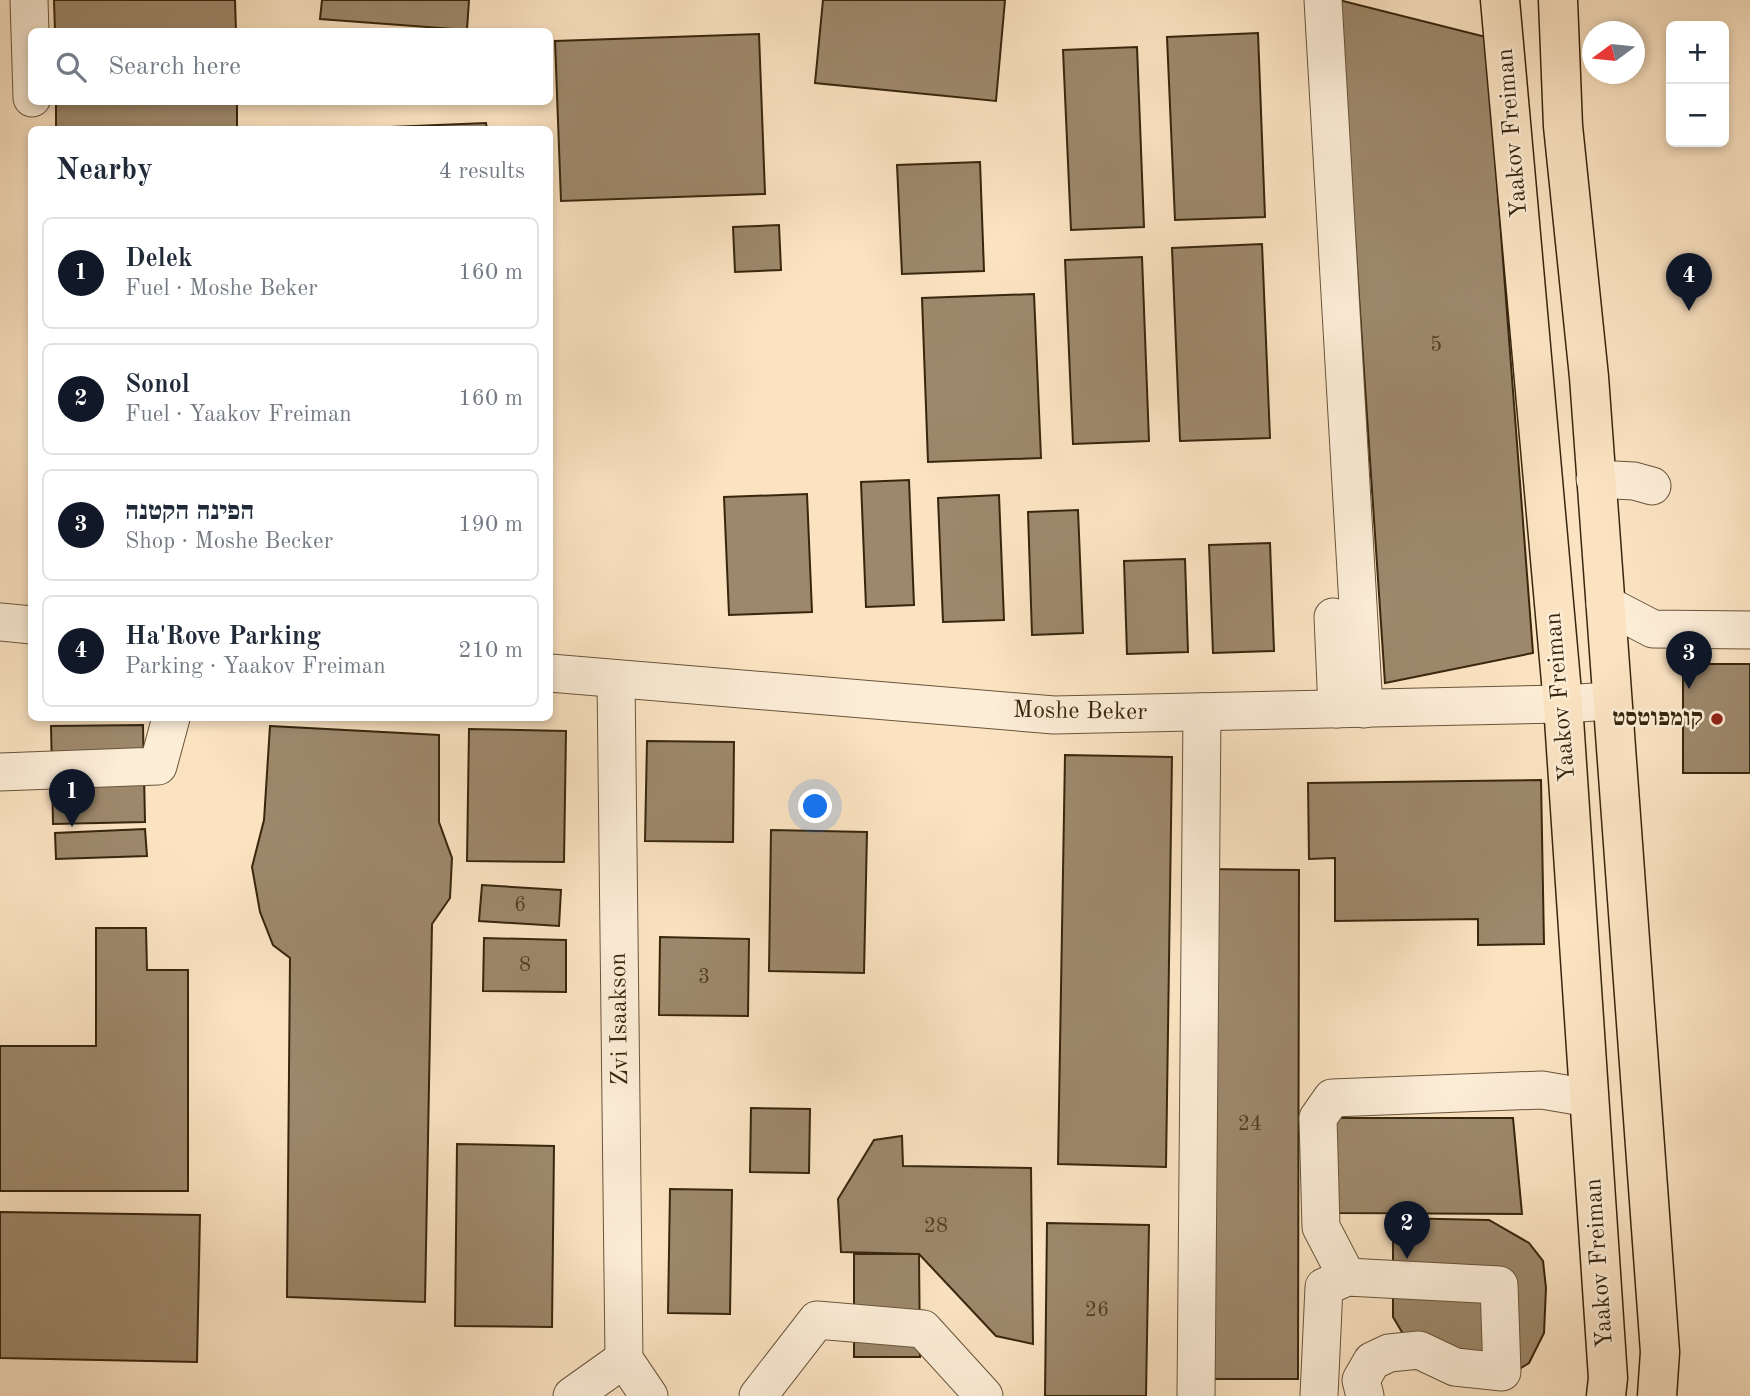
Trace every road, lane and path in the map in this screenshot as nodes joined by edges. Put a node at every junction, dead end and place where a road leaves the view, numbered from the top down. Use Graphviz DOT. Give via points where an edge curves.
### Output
graph roads {
  1 [pos="29,0"];
  2 [pos="1323,0"];
  3 [pos="1500,0"];
  4 [pos="1558,0"];
  5 [pos="30,28"];
  6 [pos="32,105"];
  7 [pos="32,126"];
  8 [pos="1605,604"];
  9 [pos="1333,617"];
  10 [pos="0,622"];
  11 [pos="28,625"];
  12 [pos="1653,629"];
  13 [pos="1750,630"];
  14 [pos="1609,661"];
  15 [pos="553,673"];
  16 [pos="616,679"];
  17 [pos="1611,701"];
  18 [pos="1563,704"];
  19 [pos="1350,709"];
  20 [pos="1202,712"];
  21 [pos="170,721"];
  22 [pos="0,772"];
  23 [pos="1589,1098"];
  24 [pos="1347,1277"];
  25 [pos="624,1359"];
  26 [pos="1658,1393"];
  27 [pos="572,1396"];
  28 [pos="649,1396"];
  29 [pos="758,1396"];
  30 [pos="984,1396"];
  31 [pos="1196,1396"];
  32 [pos="1319,1396"];
  33 [pos="1364,1396"];
  34 [pos="1606,1396"];
  1 -- 5 [label="street"];
  2 -- 19 [label="street"];
  3 -- 18 [label="main road, Yaakov Freiman"];
  4 -- 8 [label="main road, Yaakov Freiman" via="1563,126 1589,377"];
  6 -- 7 [label="street"];
  8 -- 12 [label="street"];
  8 -- 14 [label="main road, Yaakov Freiman"];
  9 -- 19 [label="street"];
  10 -- 11 [label="street"];
  12 -- 13 [label="street"];
  12 -- 14 [label="street"];
  14 -- 17 [label="main road, Yaakov Freiman"];
  15 -- 16 [label="street, Moshe Beker"];
  16 -- 20 [label="street, Moshe Beker" via="1054,715"];
  16 -- 25 [label="street, Zvi Isaakson"];
  17 -- 18 [label="street, Moshe Beker"];
  17 -- 26 [label="main road, Yaakov Freiman" via="1659,1338"];
  18 -- 19 [label="street, Moshe Beker"];
  18 -- 23 [label="main road, Yaakov Freiman"];
  19 -- 20 [label="street, Moshe Beker"];
  20 -- 31 [label="street"];
  21 -- 22 [label="street" via="158,766"];
  23 -- 24 [label="street" via="1542,1090 1332,1098 1318,1118 1321,1227"];
  23 -- 34 [label="main road, Yaakov Freiman"];
  24 -- 32 [label="street" via="1324,1287"];
  24 -- 33 [label="street" via="1499,1285 1502,1372 1455,1367 1419,1350 1389,1353 1372,1361 1361,1380"];
  25 -- 27 [label="street"];
  25 -- 28 [label="street"];
  29 -- 30 [label="street" via="817,1320 923,1329"];
}
